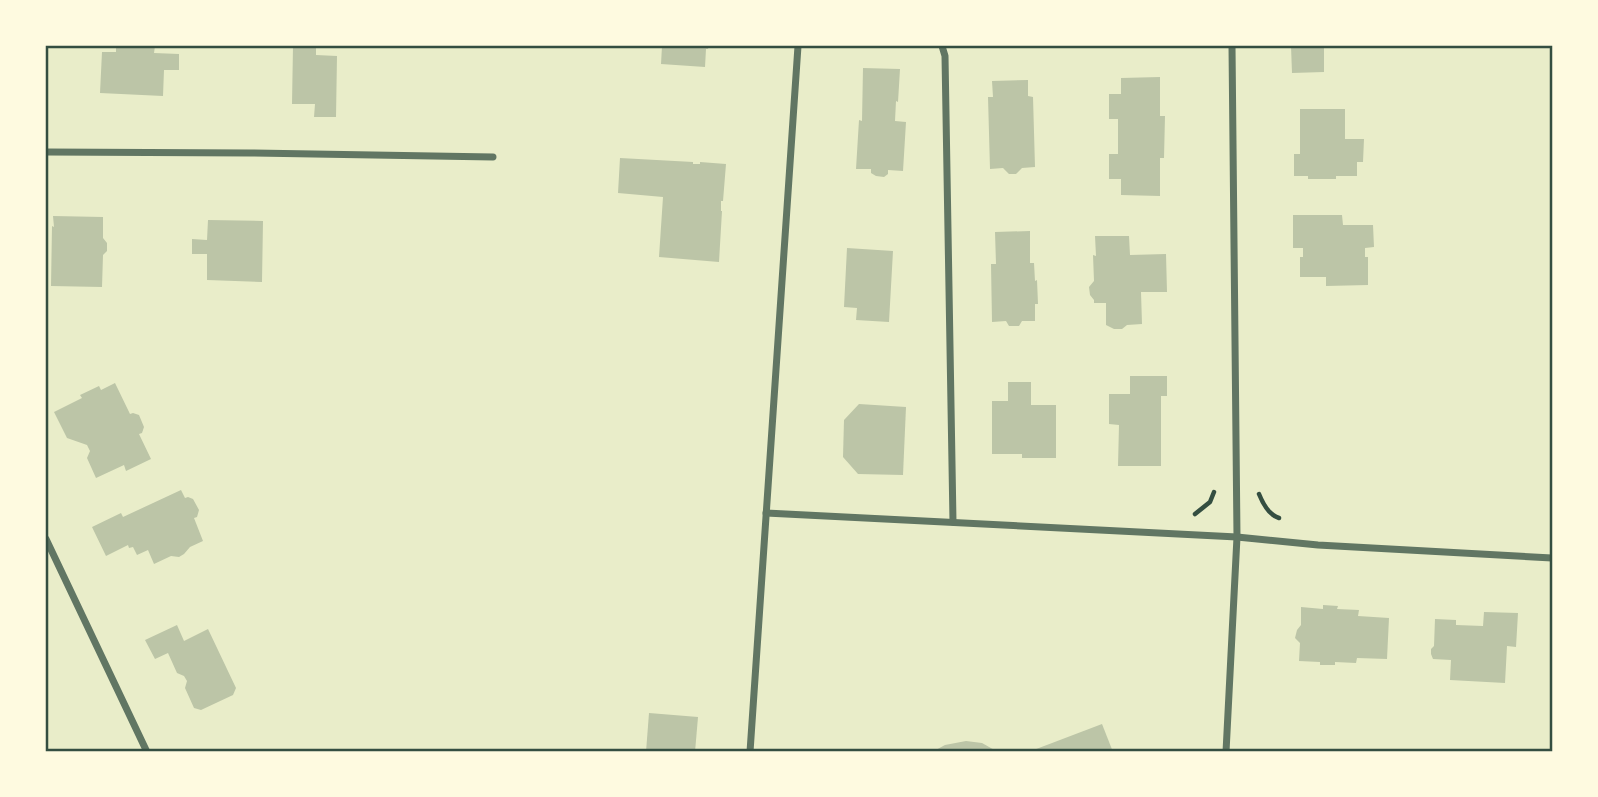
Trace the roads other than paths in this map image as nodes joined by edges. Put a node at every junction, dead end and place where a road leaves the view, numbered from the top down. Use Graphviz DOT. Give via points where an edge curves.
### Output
graph roads {
  1 [pos="798,46"];
  2 [pos="942,46"];
  3 [pos="1232,46"];
  4 [pos="46,152"];
  5 [pos="493,157"];
  6 [pos="766,513"];
  7 [pos="953,522"];
  8 [pos="1237,537"];
  9 [pos="46,539"];
  10 [pos="1552,558"];
  11 [pos="147,751"];
  12 [pos="750,751"];
  13 [pos="1226,751"];
  1 -- 6 [label="street"];
  2 -- 7 [label="street"];
  3 -- 8 [label="street"];
  4 -- 5 [label="street"];
  6 -- 7 [label="street"];
  6 -- 12 [label="street"];
  7 -- 8 [label="street"];
  8 -- 10 [label="street"];
  8 -- 13 [label="street"];
  9 -- 11 [label="street"];
}
